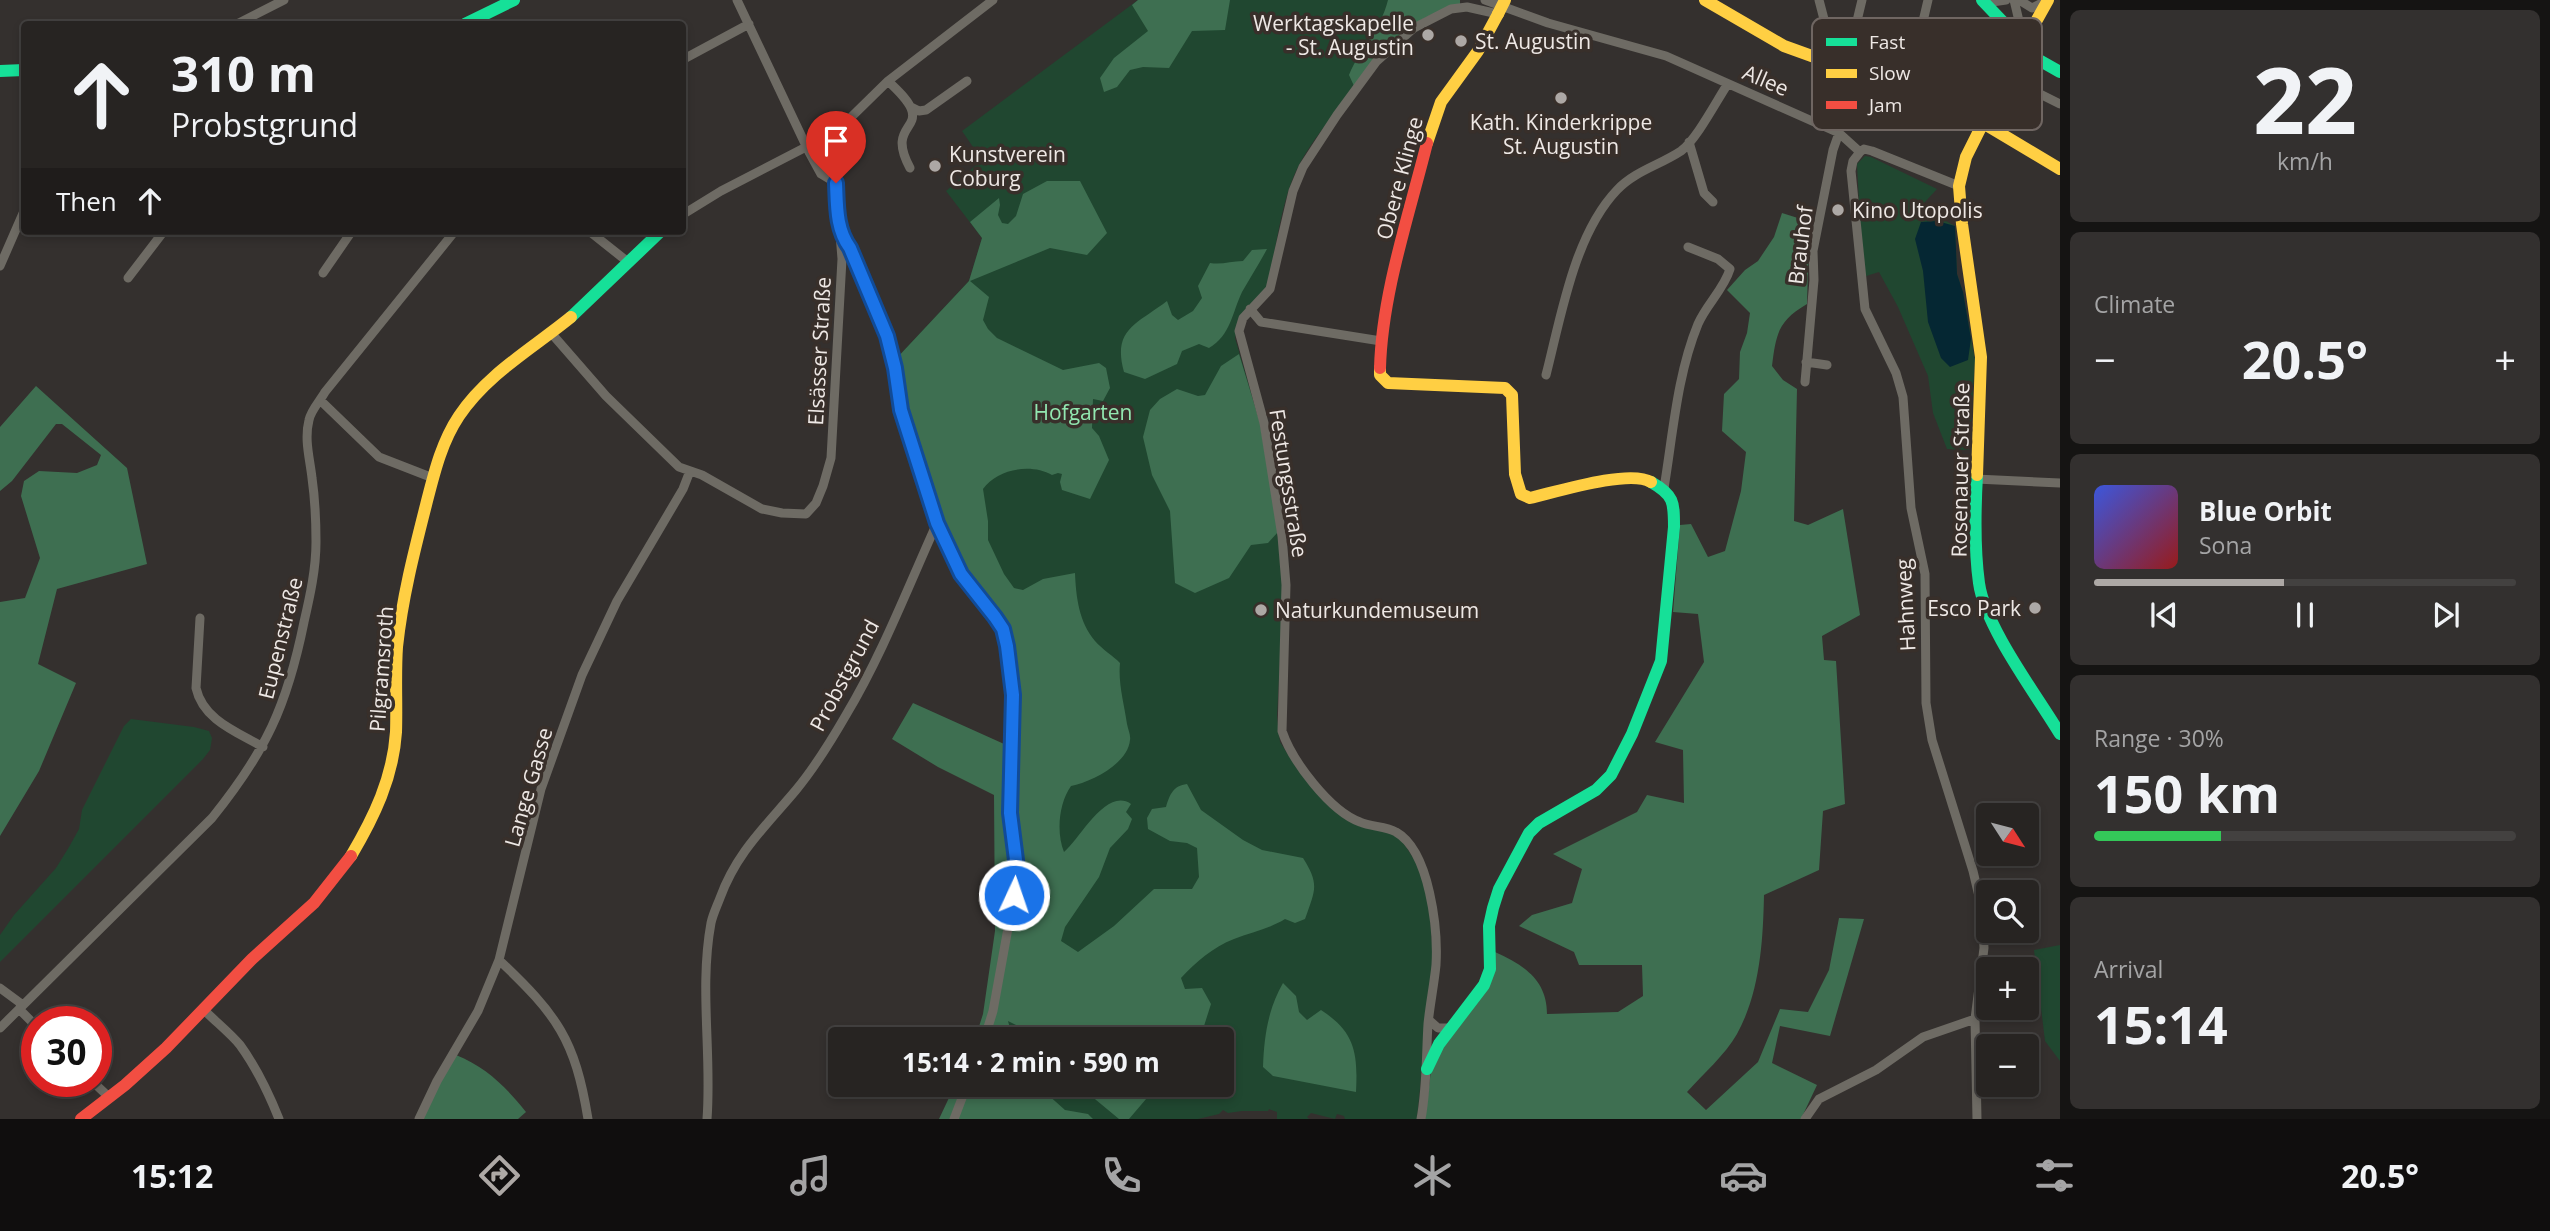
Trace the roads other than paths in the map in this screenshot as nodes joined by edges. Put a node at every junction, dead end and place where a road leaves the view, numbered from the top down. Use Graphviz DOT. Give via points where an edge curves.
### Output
graph roads {
  1 [pos="284,0"];
  2 [pos="514,0"];
  3 [pos="737,0"];
  4 [pos="993,0"];
  5 [pos="1485,0"];
  6 [pos="1504,0"];
  7 [pos="1705,0"];
  8 [pos="1819,0"];
  9 [pos="1862,0"];
  10 [pos="1928,0"];
  11 [pos="2006,0"];
  12 [pos="2016,0"];
  13 [pos="2048,0"];
  14 [pos="1983,2"];
  15 [pos="1497,14"];
  16 [pos="1824,18"];
  17 [pos="1858,18"];
  18 [pos="1924,18"];
  19 [pos="1999,18"];
  20 [pos="2019,18"];
  21 [pos="2038,18"];
  22 [pos="243,21"];
  23 [pos="471,21"];
  24 [pos="748,24"];
  25 [pos="1812,56"];
  26 [pos="686,58"];
  27 [pos="2042,62"];
  28 [pos="0,71"];
  29 [pos="21,71"];
  30 [pos="2060,72"];
  31 [pos="888,81"];
  32 [pos="967,81"];
  33 [pos="1727,85"];
  34 [pos="2042,95"];
  35 [pos="2060,104"];
  36 [pos="911,107"];
  37 [pos="1812,121"];
  38 [pos="1832,130"];
  39 [pos="1980,130"];
  40 [pos="1993,130"];
  41 [pos="1839,133"];
  42 [pos="1689,142"];
  43 [pos="806,147"];
  44 [pos="1860,152"];
  45 [pos="910,168"];
  46 [pos="2060,169"];
  47 [pos="1959,186"];
  48 [pos="1713,202"];
  49 [pos="686,213"];
  50 [pos="21,218"];
  51 [pos="161,235"];
  52 [pos="349,235"];
  53 [pos="452,235"];
  54 [pos="594,235"];
  55 [pos="657,235"];
  56 [pos="841,237"];
  57 [pos="1688,247"];
  58 [pos="628,262"];
  59 [pos="0,266"];
  60 [pos="323,273"];
  61 [pos="128,278"];
  62 [pos="1251,309"];
  63 [pos="552,334"];
  64 [pos="1381,341"];
  65 [pos="1806,362"];
  66 [pos="1828,365"];
  67 [pos="1546,375"];
  68 [pos="1805,382"];
  69 [pos="322,396"];
  70 [pos="690,471"];
  71 [pos="433,478"];
  72 [pos="1976,480"];
  73 [pos="2060,483"];
  74 [pos="1664,488"];
  75 [pos="937,523"];
  76 [pos="200,618"];
  77 [pos="2060,734"];
  78 [pos="263,747"];
  79 [pos="499,960"];
  80 [pos="0,989"];
  81 [pos="22,1006"];
  82 [pos="21,1007"];
  83 [pos="204,1010"];
  84 [pos="1975,1019"];
  85 [pos="1429,1020"];
  86 [pos="988,1027"];
  87 [pos="0,1028"];
  88 [pos="1450,1028"];
  89 [pos="1427,1069"];
  90 [pos="962,1097"];
  91 [pos="110,1098"];
  92 [pos="81,1119"];
  93 [pos="279,1119"];
  94 [pos="419,1119"];
  95 [pos="588,1119"];
  96 [pos="707,1119"];
  97 [pos="954,1119"];
  98 [pos="1421,1119"];
  99 [pos="1805,1119"];
  100 [pos="1977,1119"];
  1 -- 22 [label="street"];
  2 -- 23 [label="street"];
  3 -- 24 [label="street"];
  4 -- 31 [label="street"];
  5 -- 33 [label="street, Allee" via="1666,56"];
  6 -- 15 [label="street, Obere Klinge, bridge"];
  7 -- 25 [label="street" via="1784,46"];
  8 -- 16 [label="street"];
  9 -- 17 [label="street"];
  10 -- 18 [label="street"];
  11 -- 14 [label="street"];
  12 -- 13 [label="street" via="2032,8"];
  12 -- 20 [label="street"];
  13 -- 21 [label="street"];
  14 -- 19 [label="street"];
  15 -- 62 [label="street, Festungsstraße" via="1467,7 1451,9 1414,28 1376,62 1303,167 1270,289"];
  15 -- 64 [label="street, Obere Klinge" via="1432,123"];
  24 -- 26 [label="street"];
  24 -- 43 [label="street"];
  27 -- 30 [label="street"];
  28 -- 29 [label="street"];
  31 -- 36 [label="street"];
  31 -- 43 [label="street" via="845,125"];
  32 -- 36 [label="street" via="926,110"];
  33 -- 37 [label="street, Allee"];
  33 -- 42 [label="street"];
  34 -- 35 [label="street"];
  36 -- 45 [label="street" via="913,117 901,142"];
  38 -- 41 [label="street, Allee"];
  39 -- 47 [label="street" via="1966,157"];
  40 -- 46 [label="street"];
  41 -- 44 [label="street, Allee"];
  41 -- 65 [label="street, Brauhof" via="1813,251"];
  42 -- 48 [label="street" via="1704,192"];
  42 -- 67 [label="street" via="1623,183 1606,202 1570,283"];
  43 -- 49 [label="street"];
  43 -- 56 [label="street, Elsässer Straße" via="821,174 836,183"];
  44 -- 47 [label="street, Allee" via="1872,151"];
  44 -- 84 [label="street, Hahnweg" via="1853,161 1851,181 1862,290 1865,309 1902,389 1911,508 1925,574 1926,703 1932,740 1982,909 1984,948"];
  47 -- 72 [label="street, Rosenauer Straße" via="1981,357"];
  50 -- 59 [label="street"];
  51 -- 61 [label="street"];
  52 -- 60 [label="street"];
  53 -- 69 [label="street, Eupenstraße"];
  54 -- 58 [label="street"];
  55 -- 58 [label="street, Pilgramsroth"];
  56 -- 70 [label="street, Elsässer Straße" via="831,458 816,503 806,514 762,509"];
  56 -- 75 [label="street" via="850,248 887,336 901,410"];
  57 -- 74 [label="street" via="1730,269 1694,335"];
  58 -- 63 [label="street, Pilgramsroth"];
  62 -- 64 [label="street" via="1261,322"];
  62 -- 85 [label="street, Festungsstraße" via="1239,331 1264,423 1286,575 1282,731 1298,765 1335,804 1362,823 1397,832 1419,862 1433,918 1436,962"];
  63 -- 70 [label="street" via="634,424"];
  63 -- 71 [label="street, Pilgramsroth" via="477,393 449,432"];
  64 -- 74 [label="street, Obere Klinge" via="1380,375 1388,383 1510,390 1515,474 1525,498 1629,478 1646,479"];
  65 -- 66 [label="street"];
  65 -- 68 [label="street, Brauhof"];
  69 -- 71 [label="street" via="379,457"];
  69 -- 78 [label="street, Eupenstraße" via="309,418 307,439 316,542 312,581 292,675"];
  70 -- 79 [label="street, Lange Gasse" via="617,601 582,675 541,789"];
  71 -- 83 [label="street, Pilgramsroth" via="402,612 396,737 380,803 366,832 318,899 246,964"];
  72 -- 73 [label="street"];
  72 -- 77 [label="street, Rosenauer Straße" via="1978,572 1984,603"];
  74 -- 88 [label="street" via="1674,505 1674,527 1655,680 1611,775 1596,790 1539,823 1518,851 1493,908 1489,974"];
  75 -- 86 [label="street" via="961,574 1003,629 1012,667 1014,895"];
  75 -- 96 [label="street, Probstgrund" via="848,712 804,780 741,854 727,879 711,921 705,1034 710,1079"];
  76 -- 78 [label="street" via="198,699 213,718"];
  78 -- 81 [label="street, Eupenstraße" via="212,818"];
  79 -- 94 [label="street, Lange Gasse" via="478,1011"];
  79 -- 95 [label="street" via="538,998 565,1036 575,1058"];
  80 -- 82 [label="street"];
  82 -- 87 [label="street, Eupenstraße"];
  83 -- 91 [label="street, Pilgramsroth"];
  83 -- 93 [label="street" via="243,1050"];
  84 -- 99 [label="street" via="1923,1037 1876,1070 1823,1097"];
  84 -- 100 [label="street, Hahnweg"];
  85 -- 88 [label="street" via="1438,1028"];
  85 -- 89 [label="street, Festungsstraße"];
  88 -- 89 [label="street"];
  89 -- 98 [label="street, Festungsstraße"];
  90 -- 97 [label="street"];
  91 -- 92 [label="street, Pilgramsroth"];
}
